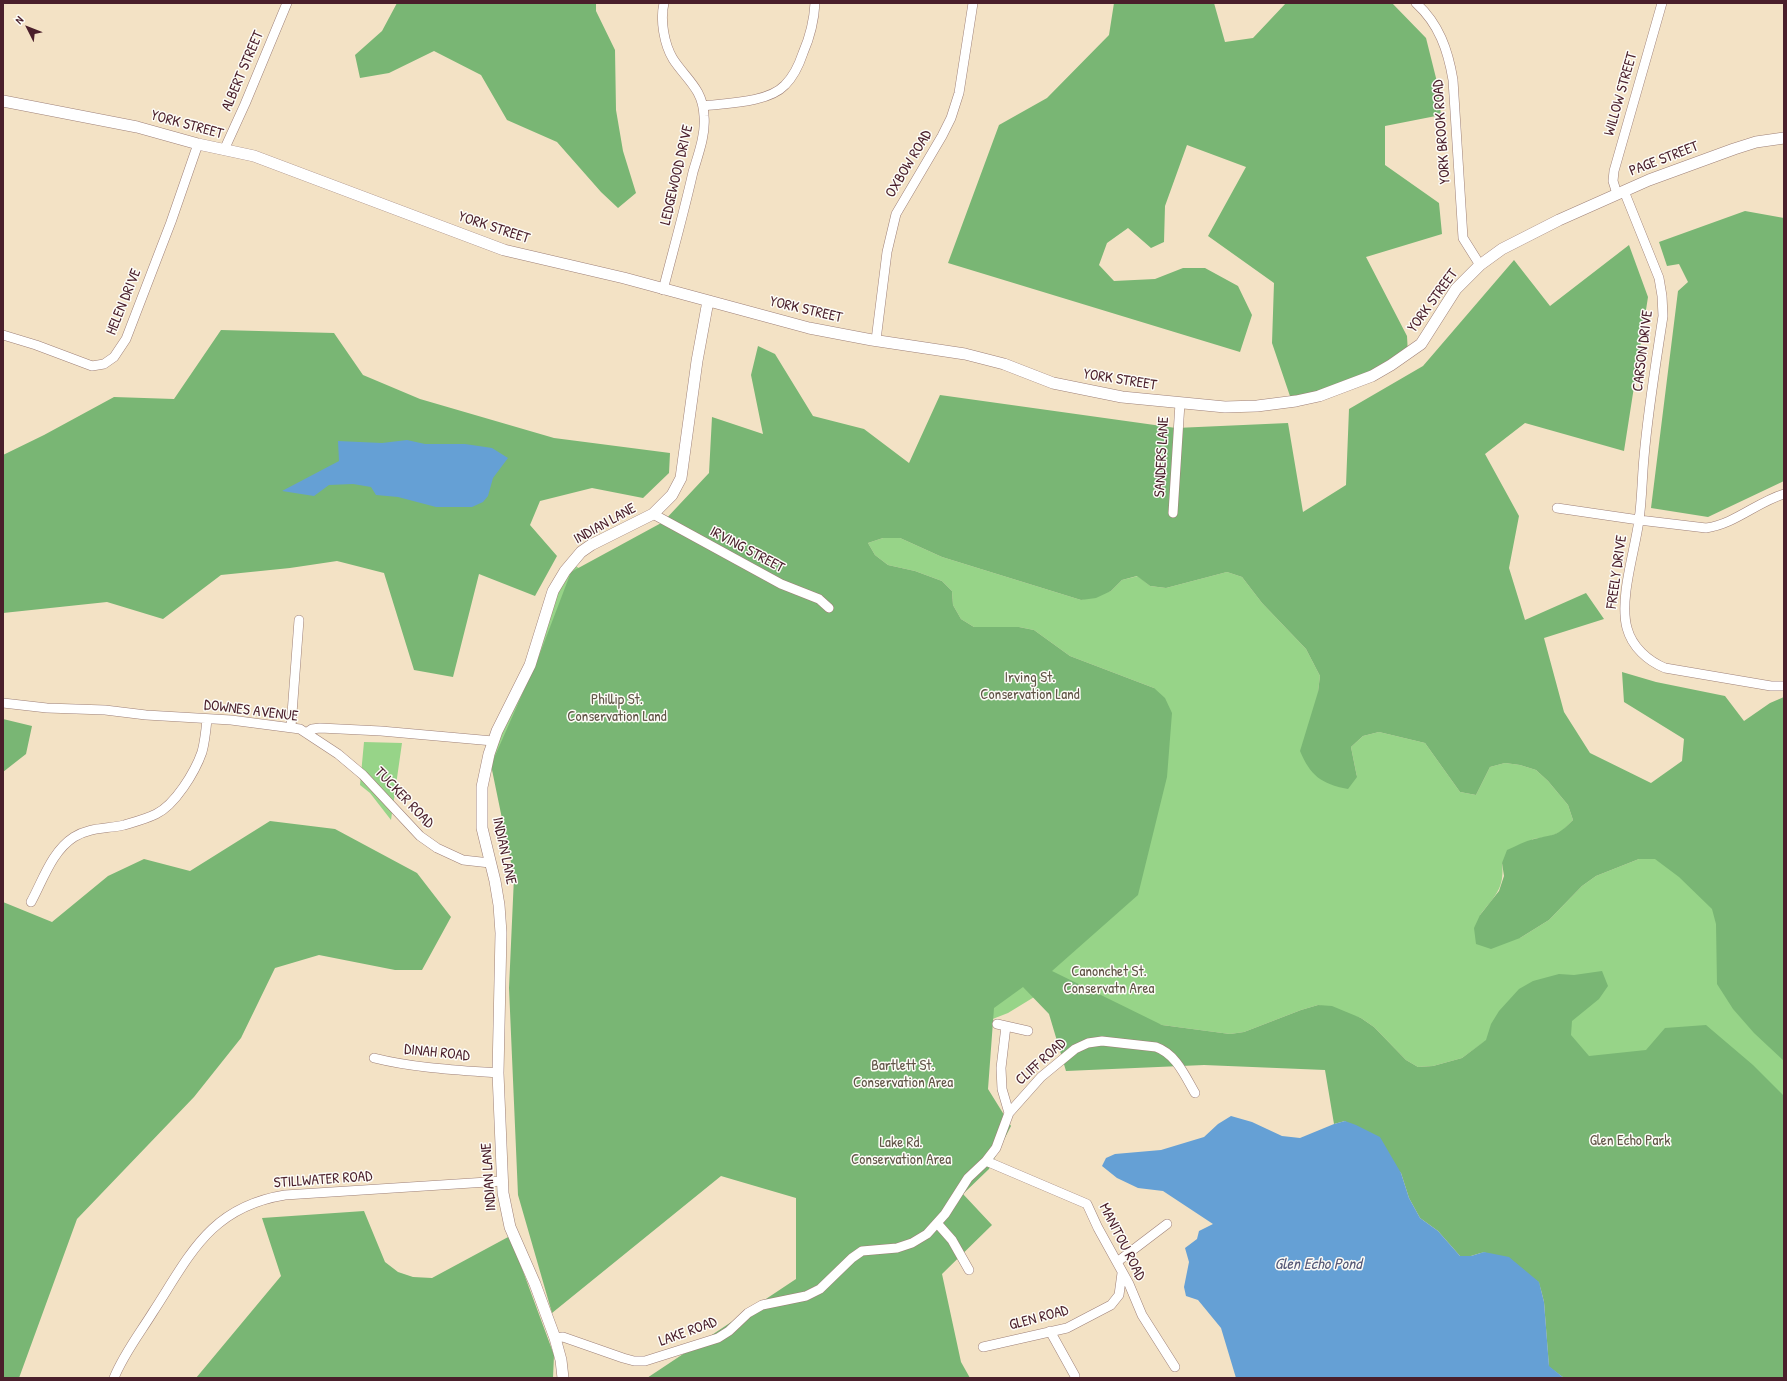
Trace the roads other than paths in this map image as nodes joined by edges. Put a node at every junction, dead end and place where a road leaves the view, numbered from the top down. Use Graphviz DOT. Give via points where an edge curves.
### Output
graph roads {
  1 [pos="287,3"];
  2 [pos="664,3"];
  3 [pos="815,3"];
  4 [pos="973,3"];
  5 [pos="1416,3"];
  6 [pos="1662,3"];
  7 [pos="3,101"];
  8 [pos="703,106"];
  9 [pos="1784,138"];
  10 [pos="198,144"];
  11 [pos="224,150"];
  12 [pos="1620,192"];
  13 [pos="1559,220"];
  14 [pos="1480,266"];
  15 [pos="663,290"];
  16 [pos="708,301"];
  17 [pos="3,335"];
  18 [pos="876,340"];
  19 [pos="1180,403"];
  20 [pos="1784,494"];
  21 [pos="1557,508"];
  22 [pos="1173,513"];
  23 [pos="653,514"];
  24 [pos="1639,520"];
  25 [pos="829,608"];
  26 [pos="299,620"];
  27 [pos="1784,686"];
  28 [pos="3,703"];
  29 [pos="207,719"];
  30 [pos="291,727"];
  31 [pos="306,733"];
  32 [pos="493,741"];
  33 [pos="490,863"];
  34 [pos="31,902"];
  35 [pos="1028,1031"];
  36 [pos="374,1058"];
  37 [pos="498,1073"];
  38 [pos="1195,1093"];
  39 [pos="1009,1113"];
  40 [pos="986,1161"];
  41 [pos="503,1181"];
  42 [pos="937,1223"];
  43 [pos="1167,1224"];
  44 [pos="1117,1262"];
  45 [pos="969,1270"];
  46 [pos="1122,1273"];
  47 [pos="1050,1331"];
  48 [pos="555,1338"];
  49 [pos="983,1347"];
  50 [pos="1175,1367"];
  51 [pos="1075,1376"];
  52 [pos="114,1378"];
  53 [pos="563,1378"];
  1 -- 11 [label="street, ALBERT STREET"];
  2 -- 8 [label="street, LEDGEWOOD DRIVE" via="666,45 673,59 690,78"];
  3 -- 8 [label="street" via="815,17 808,42 797,70 784,86 757,99"];
  4 -- 18 [label="street, OXBOW ROAD" via="961,86 951,118 896,214 887,252"];
  5 -- 14 [label="street, YORK BROOK ROAD" via="1424,10 1440,35 1450,61 1463,238"];
  6 -- 12 [label="street, WILLOW STREET" via="1614,171 1613,181"];
  7 -- 10 [label="street, YORK STREET" via="137,127"];
  8 -- 15 [label="street, LEDGEWOOD DRIVE" via="705,118 700,144"];
  9 -- 12 [label="street, PAGE STREET" via="1756,142 1734,149"];
  10 -- 11 [label="street, YORK STREET"];
  10 -- 17 [label="street, HELEN DRIVE" via="126,339 114,357 104,364 92,366"];
  11 -- 15 [label="street, YORK STREET" via="254,156 291,169 504,250"];
  12 -- 13 [label="street, PAGE STREET"];
  12 -- 24 [label="street, CARSON DRIVE" via="1659,278 1662,296 1663,316 1644,456"];
  13 -- 14 [label="street, YORK STREET" via="1502,249"];
  14 -- 19 [label="street, YORK STREET" via="1456,289 1421,344 1372,376 1319,396 1279,404 1225,407"];
  15 -- 16 [label="street, YORK STREET"];
  16 -- 18 [label="street, YORK STREET" via="809,328"];
  16 -- 23 [label="street, INDIAN LANE" via="681,478 672,495"];
  18 -- 19 [label="street, YORK STREET" via="966,354 1078,389"];
  19 -- 22 [label="street, SANDERS LANE"];
  20 -- 24 [label="street, FREELY DRIVE" via="1717,526 1694,527"];
  21 -- 24 [label="street"];
  23 -- 25 [label="street, IRVING STREET" via="781,584 819,599"];
  23 -- 32 [label="street, INDIAN LANE" via="591,545 572,561 553,591 530,665"];
  24 -- 27 [label="street, FREELY DRIVE" via="1625,616 1630,636 1642,653 1665,668"];
  26 -- 30 [label="street"];
  28 -- 29 [label="street, DOWNES AVENUE"];
  29 -- 30 [label="street, DOWNES AVENUE"];
  29 -- 34 [label="street" via="202,751 192,774 166,807 145,819 96,828 74,838 61,848"];
  30 -- 31 [label="street, DOWNES AVENUE"];
  31 -- 32 [label="street, DOWNES AVENUE" via="312,729 328,728"];
  31 -- 33 [label="street, TUCKER ROAD" via="338,754 363,775 420,836 437,848 463,860"];
  32 -- 33 [label="street, INDIAN LANE" via="484,773 481,801 482,828"];
  33 -- 37 [label="street, INDIAN LANE" via="499,905 501,933"];
  35 -- 39 [label="street" via="1002,1025 1002,1089"];
  36 -- 37 [label="street, DINAH ROAD" via="421,1067"];
  37 -- 41 [label="street, INDIAN LANE"];
  38 -- 39 [label="street, CLIFF ROAD" via="1174,1060 1162,1049 1095,1041 1082,1045 1070,1053 1041,1078"];
  39 -- 40 [label="street, LAKE ROAD" via="996,1148"];
  40 -- 42 [label="street, LAKE ROAD" via="968,1178 952,1205"];
  40 -- 44 [label="street, MANITOU ROAD" via="1087,1204"];
  41 -- 48 [label="street, INDIAN LANE" via="505,1208 510,1227 536,1284"];
  41 -- 52 [label="street, STILLWATER ROAD" via="285,1195 265,1198 241,1208 222,1220 196,1245"];
  42 -- 45 [label="street" via="952,1240"];
  42 -- 48 [label="street, LAKE ROAD" via="927,1234 912,1243 896,1248 862,1251 820,1289 806,1296 762,1305 718,1338 656,1358 634,1361 563,1337"];
  43 -- 44 [label="street"];
  44 -- 46 [label="street, MANITOU ROAD"];
  46 -- 47 [label="street, GLEN ROAD" via="1119,1295 1111,1305 1067,1328"];
  46 -- 50 [label="street, MANITOU ROAD" via="1142,1315"];
  47 -- 49 [label="street, GLEN ROAD"];
  47 -- 51 [label="street"];
  48 -- 53 [label="street, INDIAN LANE"];
}
